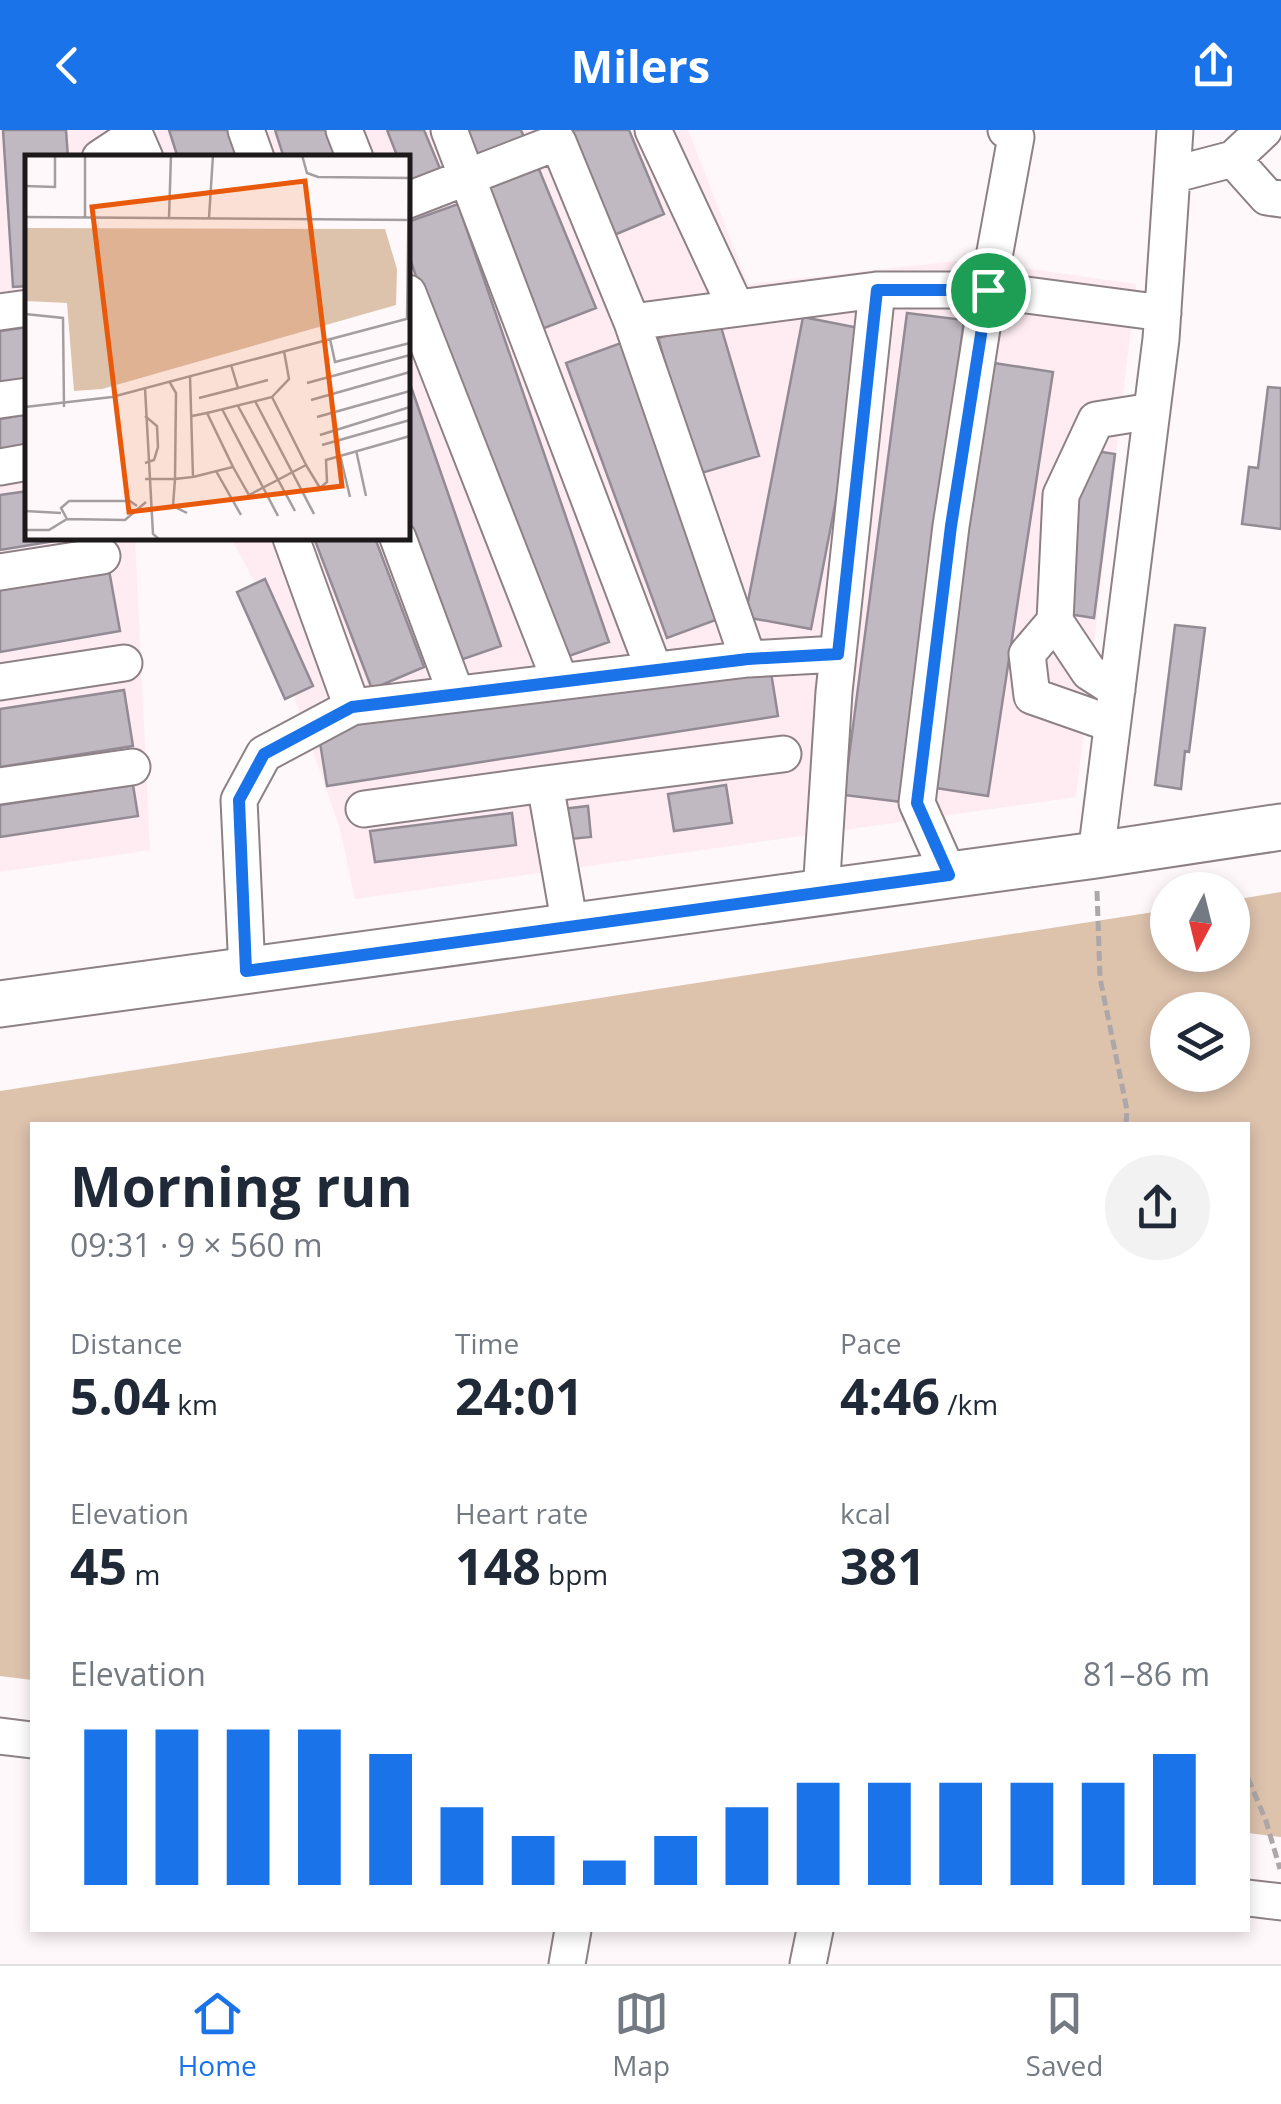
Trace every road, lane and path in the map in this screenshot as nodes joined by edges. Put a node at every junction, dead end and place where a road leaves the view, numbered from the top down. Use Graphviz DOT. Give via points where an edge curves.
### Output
graph roads {
  1 [pos="246,130"];
  2 [pos="344,130"];
  3 [pos="449,130"];
  4 [pos="653,130"];
  5 [pos="1006,130"];
  6 [pos="1175,130"];
  7 [pos="1264,130"];
  8 [pos="104,155"];
  9 [pos="144,155"];
  10 [pos="255,155"];
  11 [pos="354,155"];
  12 [pos="1232,158"];
  13 [pos="1172,175"];
  14 [pos="466,177"];
  15 [pos="410,199"];
  16 [pos="1281,199"];
  17 [pos="877,290"];
  18 [pos="988,290"];
  19 [pos="410,299"];
  20 [pos="25,308"];
  21 [pos="736,308"];
  22 [pos="0,312"];
  23 [pos="1163,313"];
  24 [pos="632,322"];
  25 [pos="25,396"];
  26 [pos="0,400"];
  27 [pos="1152,411"];
  28 [pos="25,463"];
  29 [pos="0,467"];
  30 [pos="291,540"];
  31 [pos="399,540"];
  32 [pos="102,556"];
  33 [pos="0,572"];
  34 [pos="1055,621"];
  35 [pos="838,654"];
  36 [pos="748,659"];
  37 [pos="124,663"];
  38 [pos="654,670"];
  39 [pos="0,682"];
  40 [pos="560,682"];
  41 [pos="456,694"];
  42 [pos="352,707"];
  43 [pos="1114,707"];
  44 [pos="783,754"];
  45 [pos="132,767"];
  46 [pos="545,784"];
  47 [pos="0,786"];
  48 [pos="364,810"];
  49 [pos="1281,827"];
  50 [pos="1096,856"];
  51 [pos="949,875"];
  52 [pos="820,893"];
  53 [pos="570,926"];
  54 [pos="246,971"];
  55 [pos="0,1004"];
  56 [pos="1126,1122"];
  57 [pos="0,1736"];
  58 [pos="30,1740"];
  59 [pos="1250,1783"];
  60 [pos="1281,1872"];
  61 [pos="1250,1898"];
  62 [pos="1281,1902"];
  63 [pos="574,1932"];
  64 [pos="814,1932"];
  65 [pos="567,1964"];
  66 [pos="808,1964"];
  1 -- 10 [label="street"];
  2 -- 11 [label="street"];
  3 -- 14 [label="street"];
  4 -- 21 [label="street"];
  5 -- 18 [label="street" via="1016,136"];
  6 -- 13 [label="street"];
  7 -- 12 [label="street"];
  8 -- 9 [label="street" via="135,134"];
  12 -- 13 [label="street"];
  12 -- 16 [label="street" via="1268,197"];
  13 -- 23 [label="street"];
  14 -- 15 [label="street"];
  14 -- 24 [label="street" via="558,142"];
  14 -- 38 [label="street"];
  17 -- 18 [label="street"];
  17 -- 21 [label="street"];
  17 -- 35 [label="street"];
  18 -- 23 [label="street"];
  18 -- 51 [label="street" via="917,803"];
  19 -- 40 [label="street"];
  20 -- 22 [label="street"];
  21 -- 24 [label="street"];
  23 -- 27 [label="street"];
  24 -- 36 [label="street"];
  25 -- 26 [label="street"];
  27 -- 34 [label="street" via="1096,420 1061,495"];
  27 -- 43 [label="street"];
  28 -- 29 [label="street"];
  30 -- 42 [label="street"];
  31 -- 41 [label="street"];
  32 -- 33 [label="street"];
  34 -- 43 [label="street"];
  34 -- 43 [label="street" via="1027,654 1032,696"];
  35 -- 36 [label="street"];
  35 -- 52 [label="street"];
  36 -- 38 [label="street"];
  37 -- 39 [label="street"];
  38 -- 40 [label="street"];
  40 -- 41 [label="street"];
  41 -- 42 [label="street"];
  42 -- 54 [label="street" via="264,754 239,800"];
  43 -- 50 [label="street"];
  44 -- 46 [label="street"];
  45 -- 47 [label="street"];
  46 -- 48 [label="street"];
  46 -- 53 [label="street"];
  49 -- 50 [label="main road"];
  50 -- 51 [label="main road"];
  50 -- 56 [label="path" via="1100,978"];
  51 -- 52 [label="main road"];
  52 -- 53 [label="main road"];
  53 -- 54 [label="main road"];
  54 -- 55 [label="main road"];
  57 -- 58 [label="street"];
  59 -- 60 [label="path"];
  61 -- 62 [label="street"];
  63 -- 65 [label="street"];
  64 -- 66 [label="street"];
}
